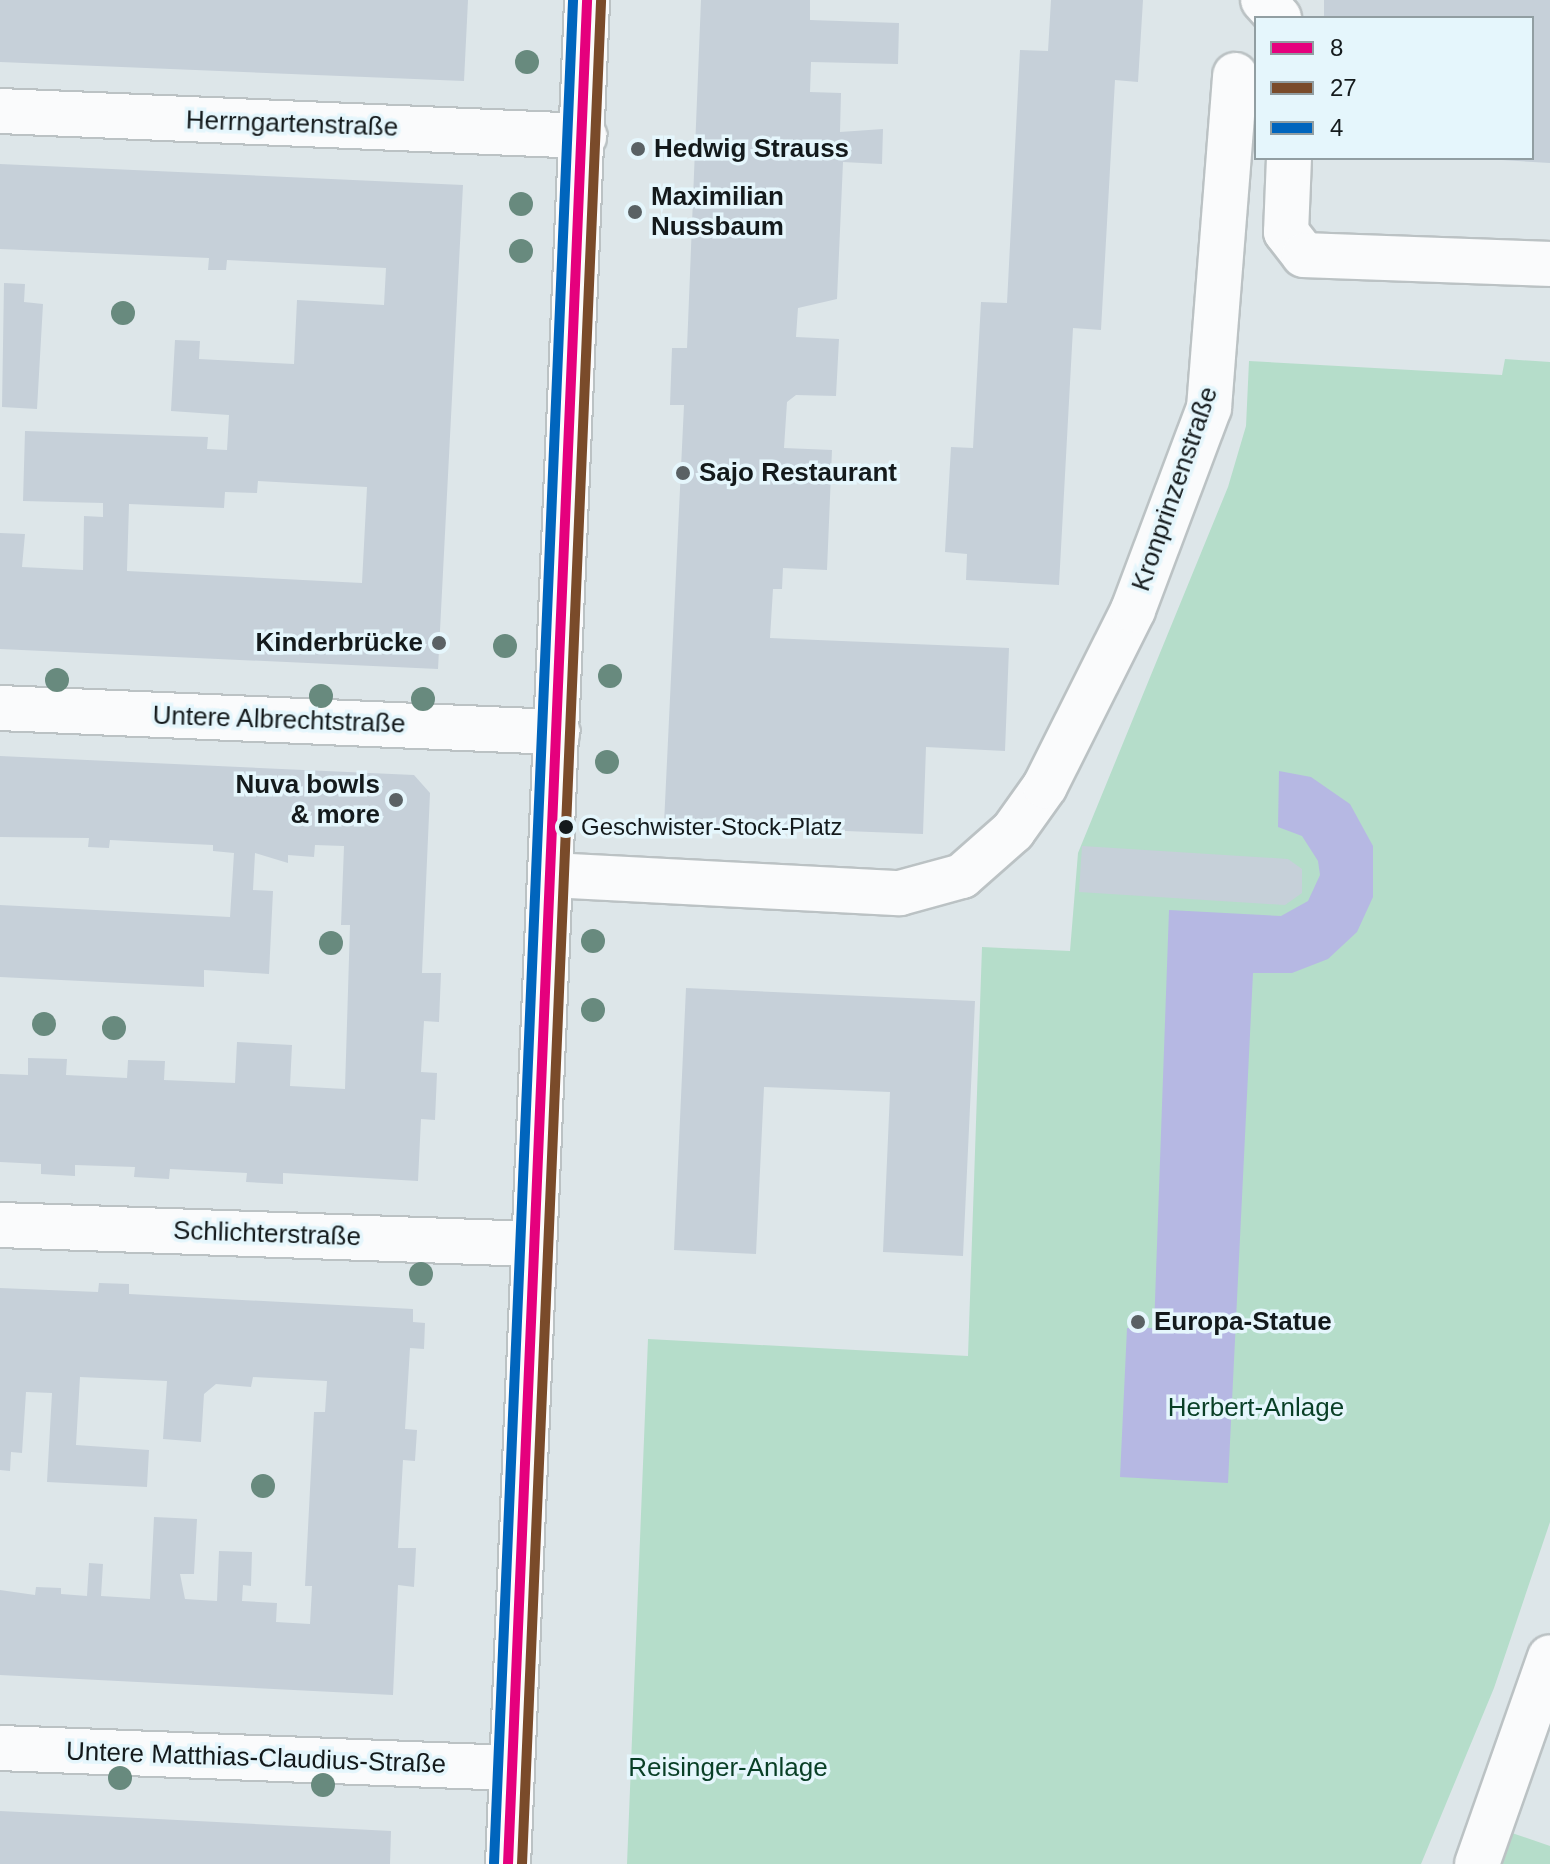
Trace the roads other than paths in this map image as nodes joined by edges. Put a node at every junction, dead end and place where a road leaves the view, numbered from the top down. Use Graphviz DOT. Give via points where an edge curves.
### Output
graph roads {
  1 [pos="587,0"];
  2 [pos="1263,0"];
  3 [pos="1277,16"];
  4 [pos="1235,75"];
  5 [pos="0,111"];
  6 [pos="584,136"];
  7 [pos="1289,160"];
  8 [pos="1550,264"];
  9 [pos="0,708"];
  10 [pos="557,732"];
  11 [pos="551,875"];
  12 [pos="0,1225"];
  13 [pos="534,1244"];
  14 [pos="1550,1657"];
  15 [pos="0,1748"];
  16 [pos="511,1768"];
  17 [pos="508,1864"];
  18 [pos="1477,1864"];
  1 -- 6 [label="street"];
  2 -- 3 [label="street"];
  4 -- 11 [label="street, Kronprinzenstraße" via="1209,408 1163,539 1107,665 1045,786 984,861 945,884 900,893"];
  5 -- 6 [label="street, Herrngartenstraße"];
  6 -- 10 [label="street"];
  7 -- 8 [label="street" via="1286,232 1304,255"];
  9 -- 10 [label="street, Untere Albrechtstraße"];
  10 -- 11 [label="street"];
  11 -- 13 [label="street"];
  12 -- 13 [label="street, Schlichterstraße"];
  13 -- 16 [label="street"];
  14 -- 18 [label="street"];
  15 -- 16 [label="street, Untere Matthias-Claudius-Straße"];
  16 -- 17 [label="street"];
}
